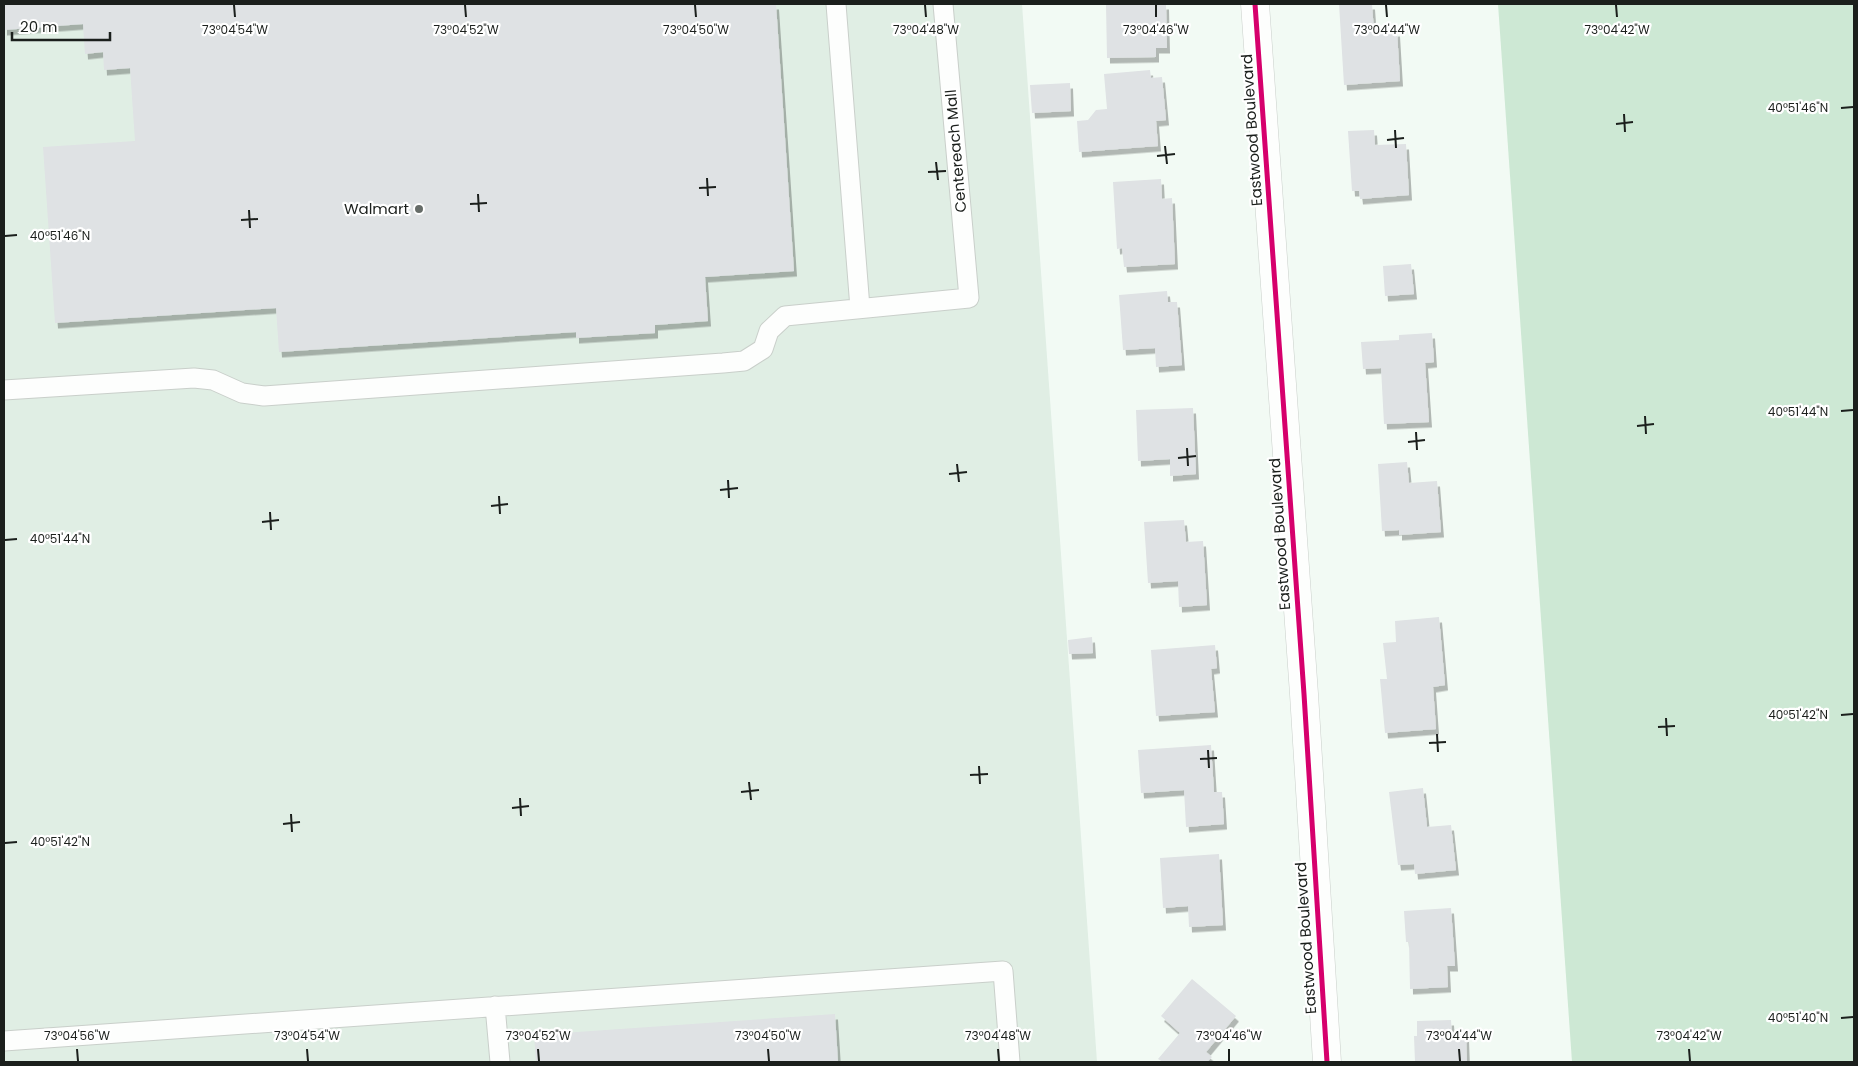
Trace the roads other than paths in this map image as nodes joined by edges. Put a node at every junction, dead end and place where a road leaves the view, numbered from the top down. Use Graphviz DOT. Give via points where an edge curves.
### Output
graph roads {
  1 [pos="836,4"];
  2 [pos="943,4"];
  3 [pos="1255,4"];
  4 [pos="860,308"];
  5 [pos="4,390"];
  6 [pos="495,1006"];
  7 [pos="4,1040"];
  8 [pos="500,1062"];
  9 [pos="1010,1062"];
  10 [pos="1327,1062"];
  1 -- 4 [label="lane"];
  2 -- 4 [label="lane, Centereach Mall" via="969,298"];
  3 -- 10 [label="street, Eastwood Boulevard"];
  4 -- 5 [label="lane" via="785,316 770,331 763,349 744,361 264,396 242,393 213,380 194,378"];
  6 -- 7 [label="lane"];
  6 -- 8 [label="lane"];
  6 -- 9 [label="lane" via="1003,971"];
}
